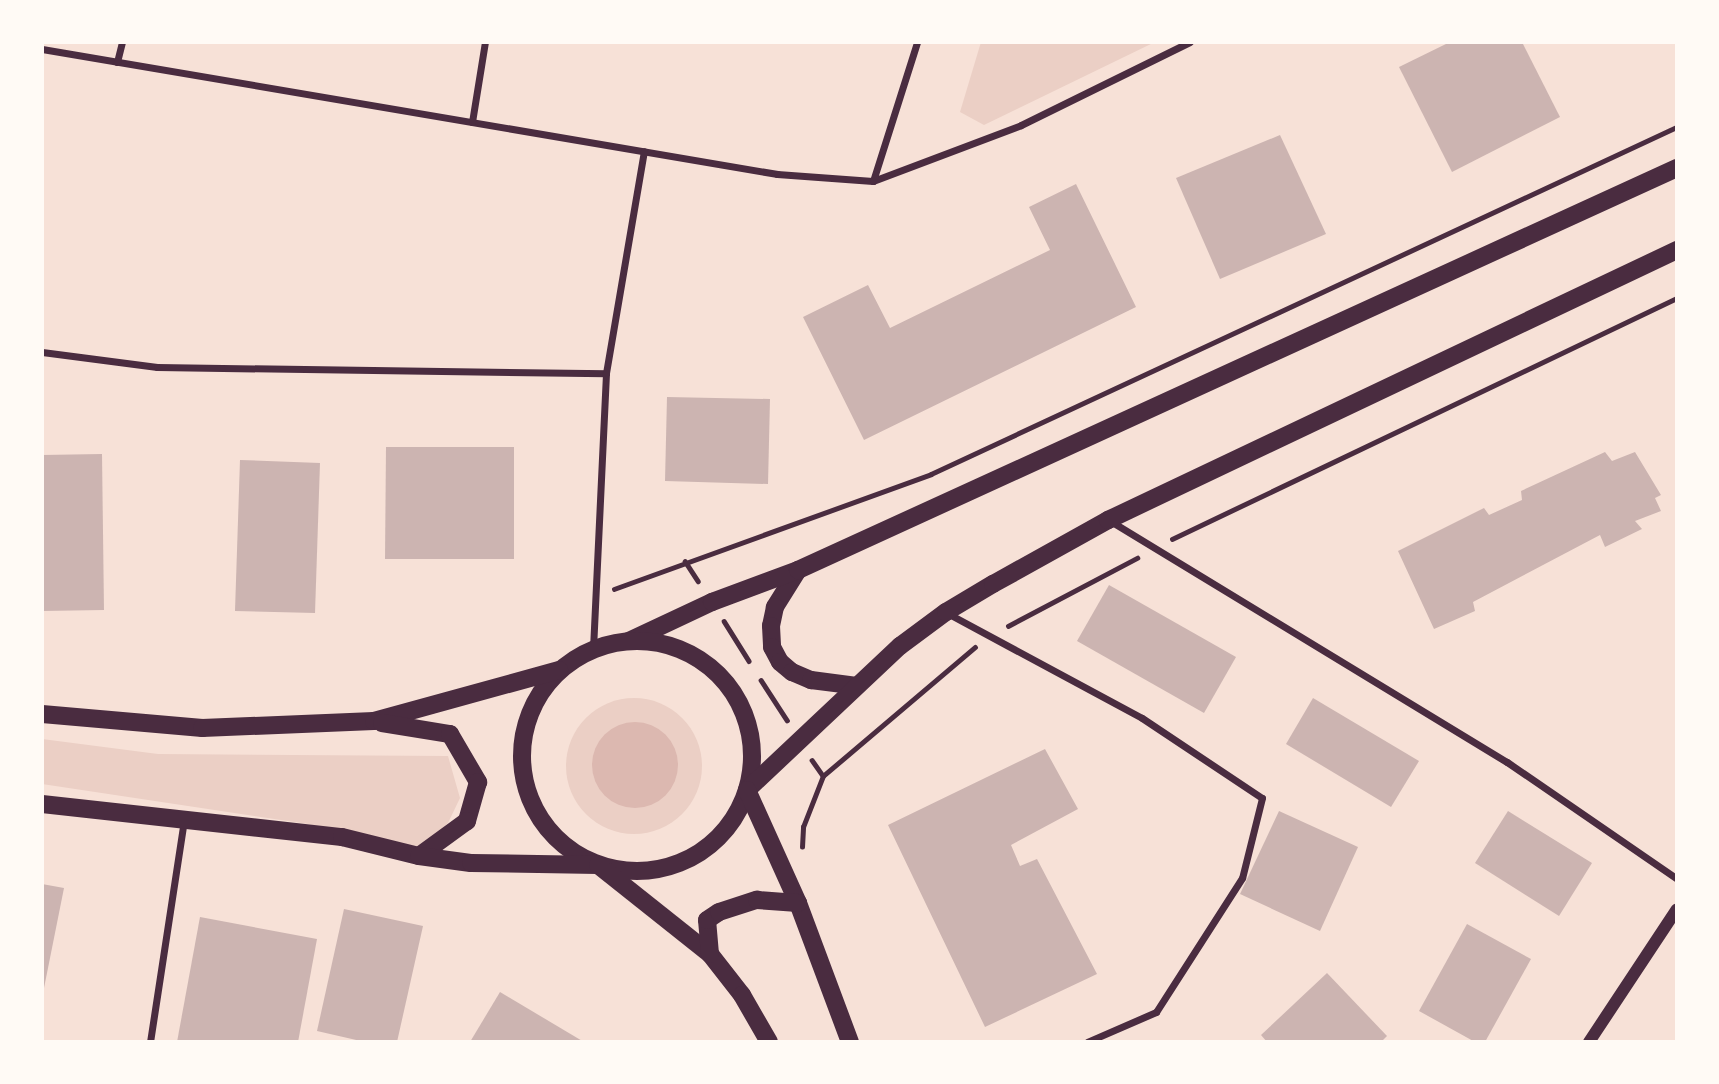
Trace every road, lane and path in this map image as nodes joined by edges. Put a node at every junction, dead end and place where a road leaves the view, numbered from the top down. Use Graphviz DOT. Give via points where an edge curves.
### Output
graph roads {
  1 [pos="122,42"];
  2 [pos="485,42"];
  3 [pos="917,42"];
  4 [pos="1190,42"];
  5 [pos="42,49"];
  6 [pos="117,62"];
  7 [pos="472,122"];
  8 [pos="1677,127"];
  9 [pos="644,151"];
  10 [pos="1677,168"];
  11 [pos="873,181"];
  12 [pos="1677,250"];
  13 [pos="42,352"];
  14 [pos="606,373"];
  15 [pos="1108,520"];
  16 [pos="798,570"];
  17 [pos="597,596"];
  18 [pos="946,612"];
  19 [pos="629,641"];
  20 [pos="593,649"];
  21 [pos="559,670"];
  22 [pos="857,686"];
  23 [pos="42,713"];
  24 [pos="373,721"];
  25 [pos="747,790"];
  26 [pos="42,804"];
  27 [pos="184,820"];
  28 [pos="419,856"];
  29 [pos="598,865"];
  30 [pos="1677,879"];
  31 [pos="798,903"];
  32 [pos="1677,909"];
  33 [pos="710,954"];
  34 [pos="150,1042"];
  35 [pos="769,1042"];
  36 [pos="850,1042"];
  37 [pos="1087,1042"];
  38 [pos="1589,1042"];
  1 -- 6 [label="street"];
  2 -- 7 [label="street"];
  3 -- 11 [label="street"];
  4 -- 11 [label="street" via="1021,125"];
  5 -- 6 [label="street"];
  6 -- 7 [label="street"];
  7 -- 9 [label="street"];
  8 -- 17 [label="path" via="931,474"];
  9 -- 11 [label="street" via="777,174"];
  9 -- 14 [label="street"];
  10 -- 16 [label="main road"];
  12 -- 15 [label="main road"];
  13 -- 14 [label="street" via="157,367"];
  14 -- 17 [label="street"];
  15 -- 18 [label="main road"];
  15 -- 30 [label="street" via="1507,762"];
  16 -- 19 [label="main road"];
  16 -- 22 [label="main road" via="775,607 772,647 792,672 811,680"];
  17 -- 20 [label="street"];
  18 -- 22 [label="main road"];
  18 -- 37 [label="street" via="1142,718 1262,798 1242,878 1156,1012"];
  19 -- 20 [label="main road"];
  19 -- 25 [label="main road" via="666,644 700,660 728,685 746,717 752,754"];
  20 -- 21 [label="main road"];
  21 -- 24 [label="main road"];
  21 -- 29 [label="main road" via="535,701 522,739 523,778 537,815 563,845"];
  22 -- 25 [label="main road"];
  23 -- 24 [label="main road" via="202,728"];
  24 -- 28 [label="main road" via="450,734 478,782 467,821"];
  25 -- 29 [label="main road" via="731,823 704,849 671,866 634,871"];
  25 -- 31 [label="main road"];
  26 -- 27 [label="main road"];
  27 -- 28 [label="main road" via="342,837"];
  27 -- 34 [label="street"];
  28 -- 29 [label="main road" via="471,863"];
  29 -- 33 [label="main road"];
  31 -- 33 [label="main road" via="757,900 719,912 707,920"];
  31 -- 36 [label="main road"];
  32 -- 38 [label="street"];
  33 -- 35 [label="main road" via="742,995"];
}
